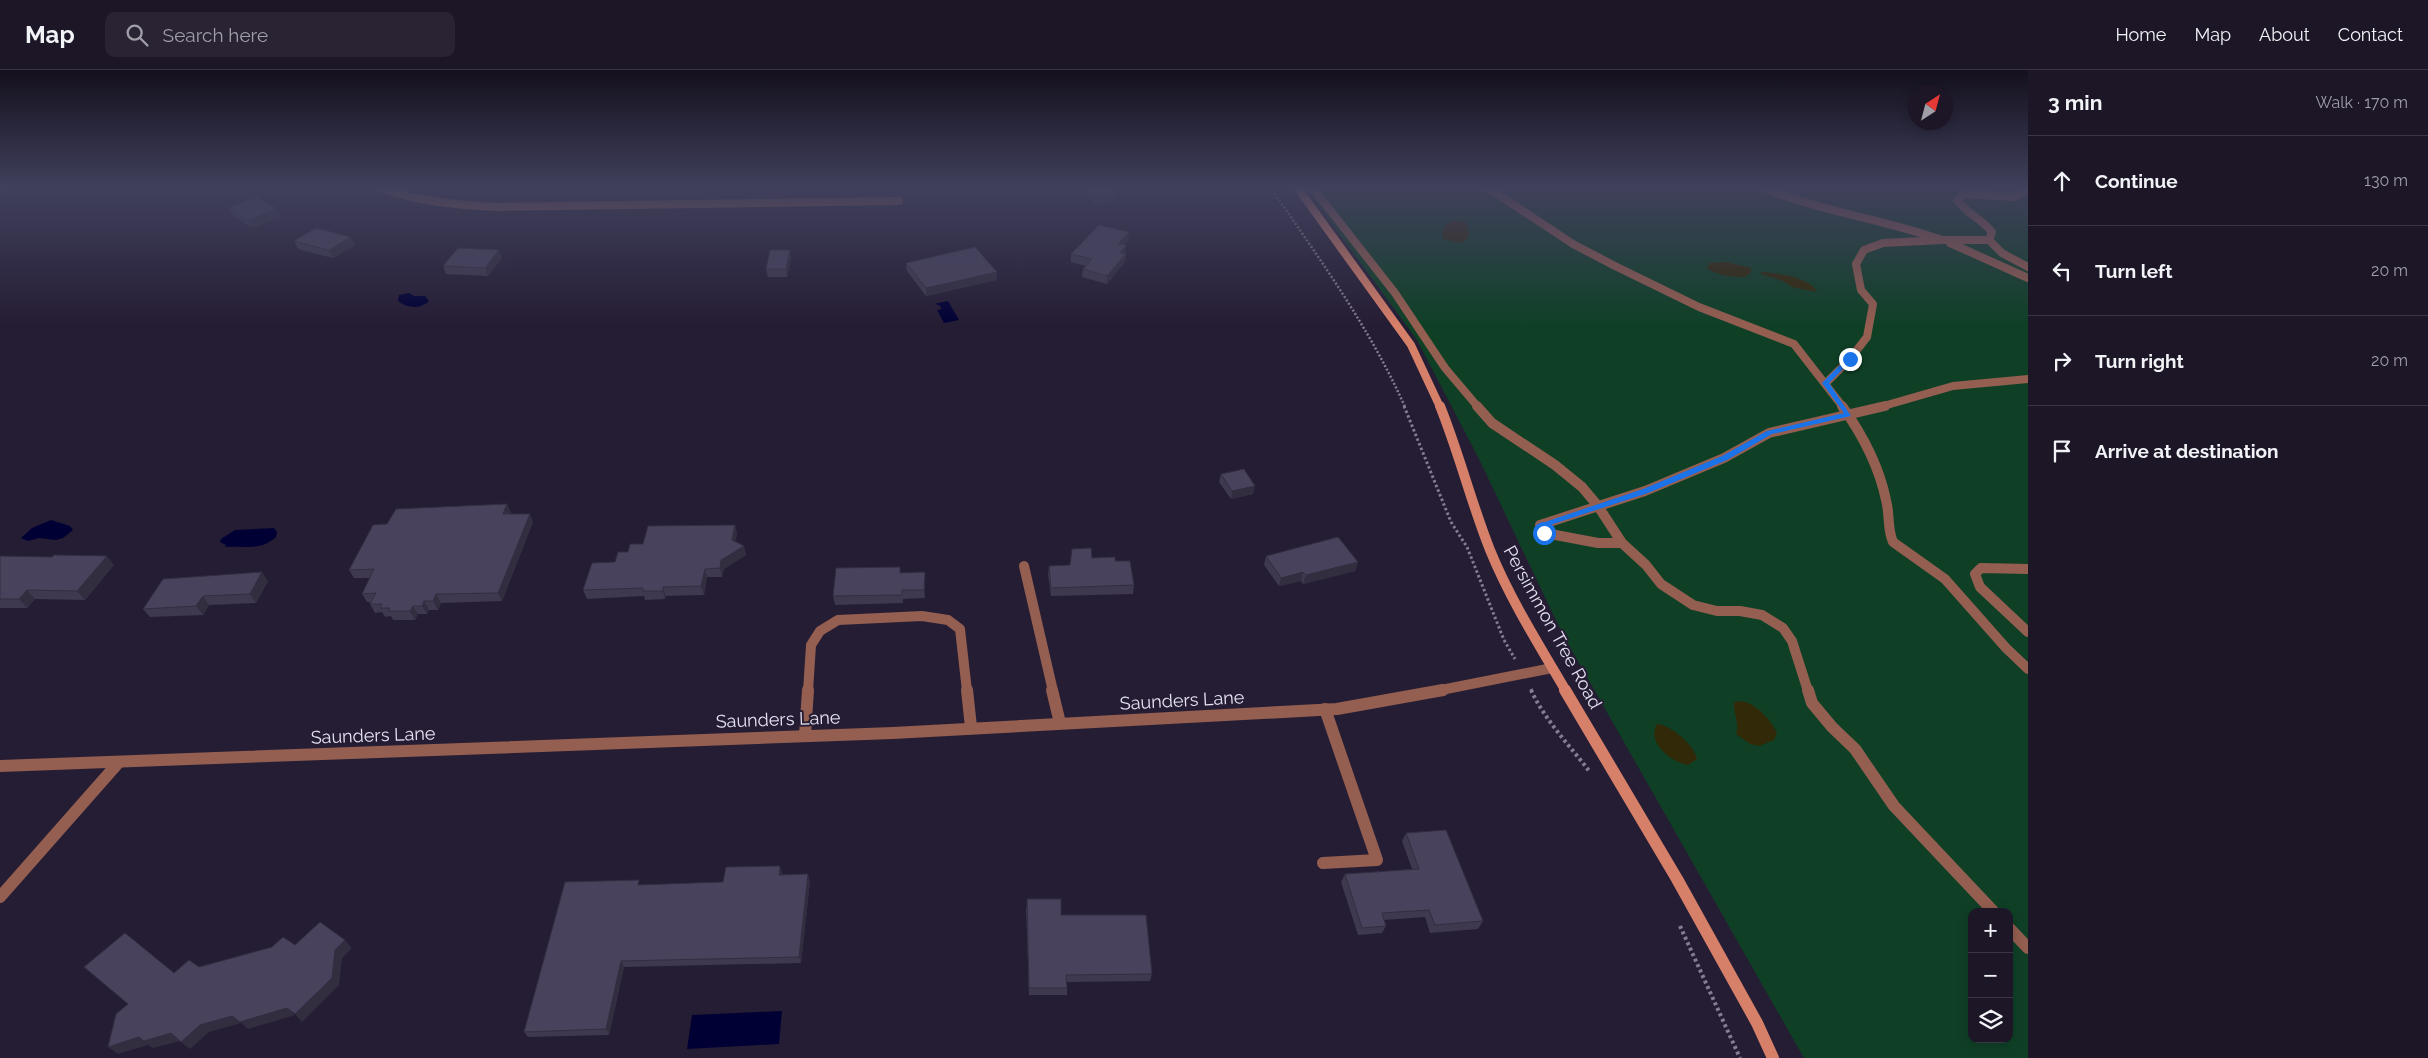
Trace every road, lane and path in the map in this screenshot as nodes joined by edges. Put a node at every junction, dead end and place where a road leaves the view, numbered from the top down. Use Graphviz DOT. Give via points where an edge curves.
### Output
graph roads {
  1 [pos="1330,233"];
  2 [pos="1348,233"];
  3 [pos="1557,233"];
  4 [pos="1921,233"];
  5 [pos="1992,233"];
  6 [pos="1942,240"];
  7 [pos="1989,240"];
  8 [pos="2028,267"];
  9 [pos="2028,278"];
  10 [pos="2028,379"];
  11 [pos="1826,383"];
  12 [pos="1848,414"];
  13 [pos="1598,506"];
  14 [pos="1622,543"];
  15 [pos="1024,566"];
  16 [pos="2028,569"];
  17 [pos="2028,632"];
  18 [pos="1552,668"];
  19 [pos="2028,669"];
  20 [pos="1324,710"];
  21 [pos="1060,723"];
  22 [pos="971,727"];
  23 [pos="806,735"];
  24 [pos="118,762"];
  25 [pos="0,766"];
  26 [pos="1322,863"];
  27 [pos="0,897"];
  28 [pos="1990,908"];
  29 [pos="2013,932"];
  30 [pos="2028,948"];
  31 [pos="1773,1058"];
  1 -- 18 [label="main road, Persimmon Tree Road" via="1411,345 1456,445 1491,552"];
  2 -- 13 [label="street" via="1395,293 1445,368 1492,423 1555,465 1582,487"];
  3 -- 11 [label="street" via="1614,266 1699,307 1794,344"];
  4 -- 6 [label="street"];
  5 -- 7 [label="street"];
  6 -- 7 [label="street"];
  6 -- 9 [label="street"];
  6 -- 11 [label="street" via="1883,243 1864,250 1856,264 1861,290 1873,304 1867,337"];
  7 -- 8 [label="street" via="2002,253"];
  10 -- 12 [label="street" via="1953,386"];
  11 -- 12 [label="street"];
  12 -- 13 [label="street" via="1769,433 1716,462"];
  12 -- 19 [label="street" via="1880,476 1893,542 1945,579"];
  13 -- 14 [label="street"];
  13 -- 14 [label="street" via="1540,525 1544,533 1598,543"];
  14 -- 28 [label="street" via="1661,584 1693,605 1762,615 1783,628 1792,641 1812,704 1855,749 1894,806"];
  15 -- 21 [label="street"];
  16 -- 17 [label="street" via="1981,568 1975,574 1980,587"];
  18 -- 20 [label="street, Saunders Lane"];
  18 -- 31 [label="main road, Persimmon Tree Road" via="1677,880 1757,1023"];
  20 -- 21 [label="street, Saunders Lane"];
  20 -- 26 [label="street" via="1377,860"];
  21 -- 22 [label="street, Saunders Lane"];
  22 -- 23 [label="street, Saunders Lane"];
  22 -- 23 [label="street" via="960,629 948,620 922,616 838,620 820,631 811,644"];
  23 -- 24 [label="street, Saunders Lane"];
  24 -- 25 [label="street, Saunders Lane"];
  24 -- 27 [label="street"];
  29 -- 30 [label="street"];
}
